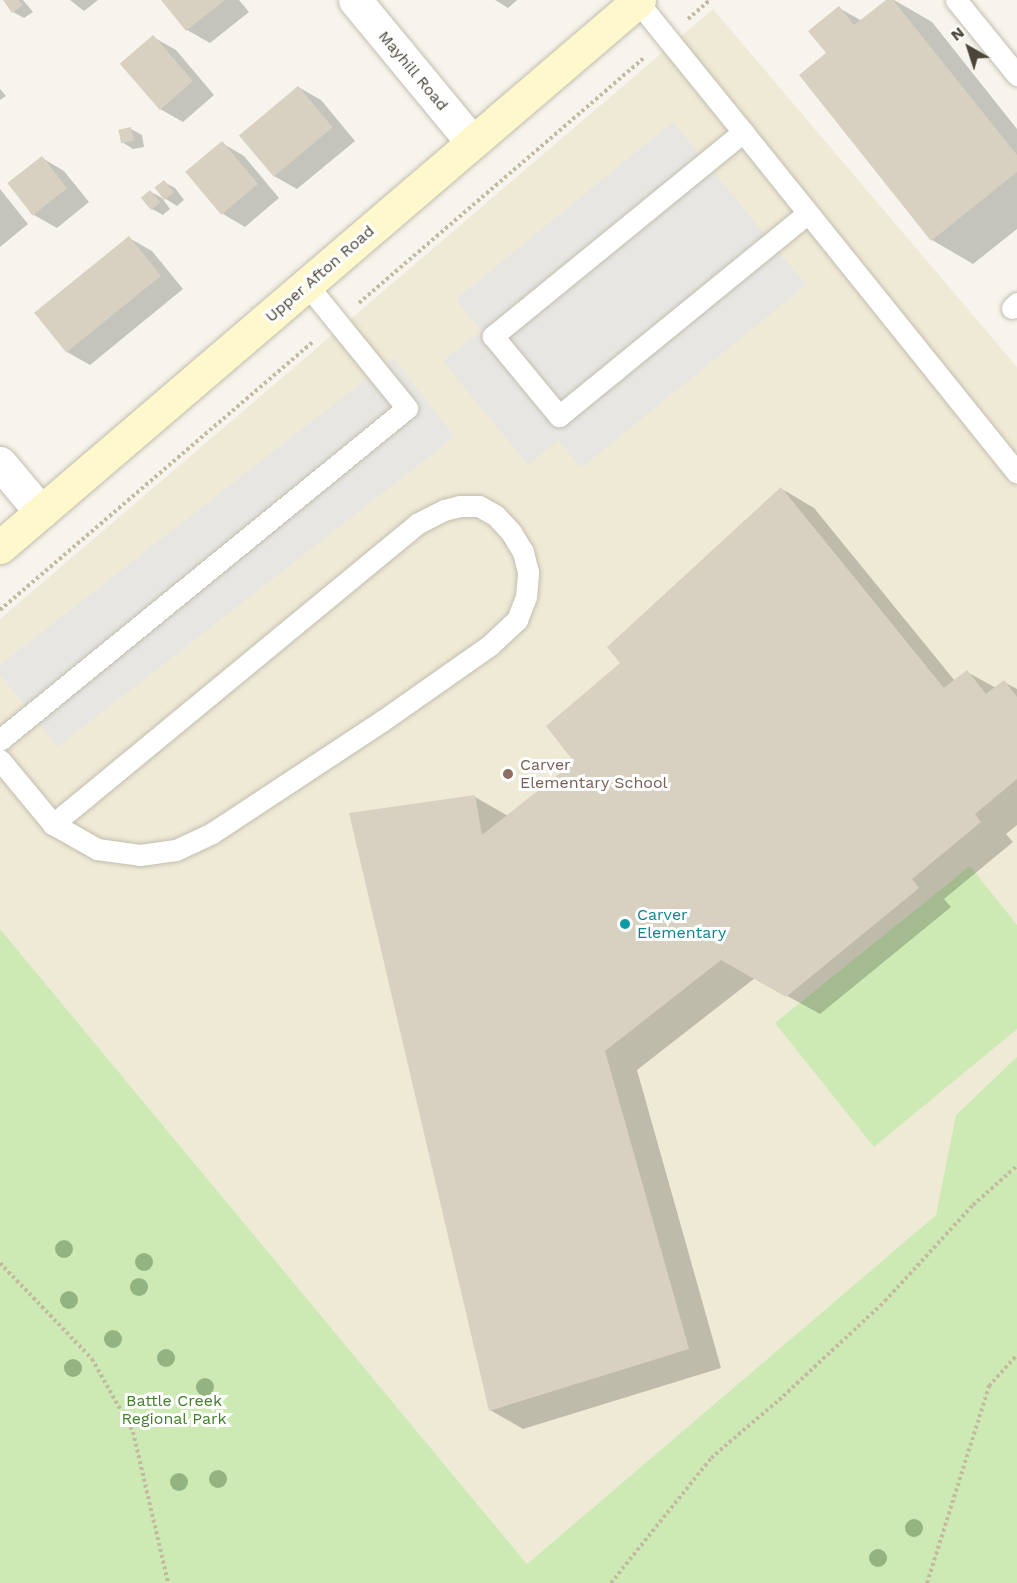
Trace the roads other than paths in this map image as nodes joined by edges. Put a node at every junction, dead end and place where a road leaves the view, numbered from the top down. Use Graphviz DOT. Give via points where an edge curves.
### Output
graph roads {
  1 [pos="355,0"];
  2 [pos="956,0"];
  3 [pos="638,1"];
  4 [pos="1017,75"];
  5 [pos="743,132"];
  6 [pos="472,142"];
  7 [pos="808,213"];
  8 [pos="307,285"];
  9 [pos="0,463"];
  10 [pos="1017,472"];
  11 [pos="40,512"];
  12 [pos="0,547"];
  13 [pos="0,740"];
  14 [pos="0,760"];
  15 [pos="53,824"];
  1 -- 6 [label="street, Mayhill Road"];
  2 -- 4 [label="lane"];
  3 -- 5 [label="lane"];
  3 -- 6 [label="street, Upper Afton Road"];
  5 -- 7 [label="lane"];
  5 -- 7 [label="lane" via="493,336 559,416"];
  6 -- 8 [label="street, Upper Afton Road"];
  7 -- 10 [label="lane"];
  8 -- 11 [label="street, Upper Afton Road"];
  8 -- 13 [label="lane" via="407,408"];
  9 -- 11 [label="street"];
  11 -- 12 [label="street, Upper Afton Road"];
  14 -- 15 [label="lane"];
  15 -- 15 [label="lane" via="97,849 140,855 176,849 212,832 391,714 490,645 517,620 526,597 528,572 523,552 511,532 495,514 479,506 444,510 417,524"];
}
